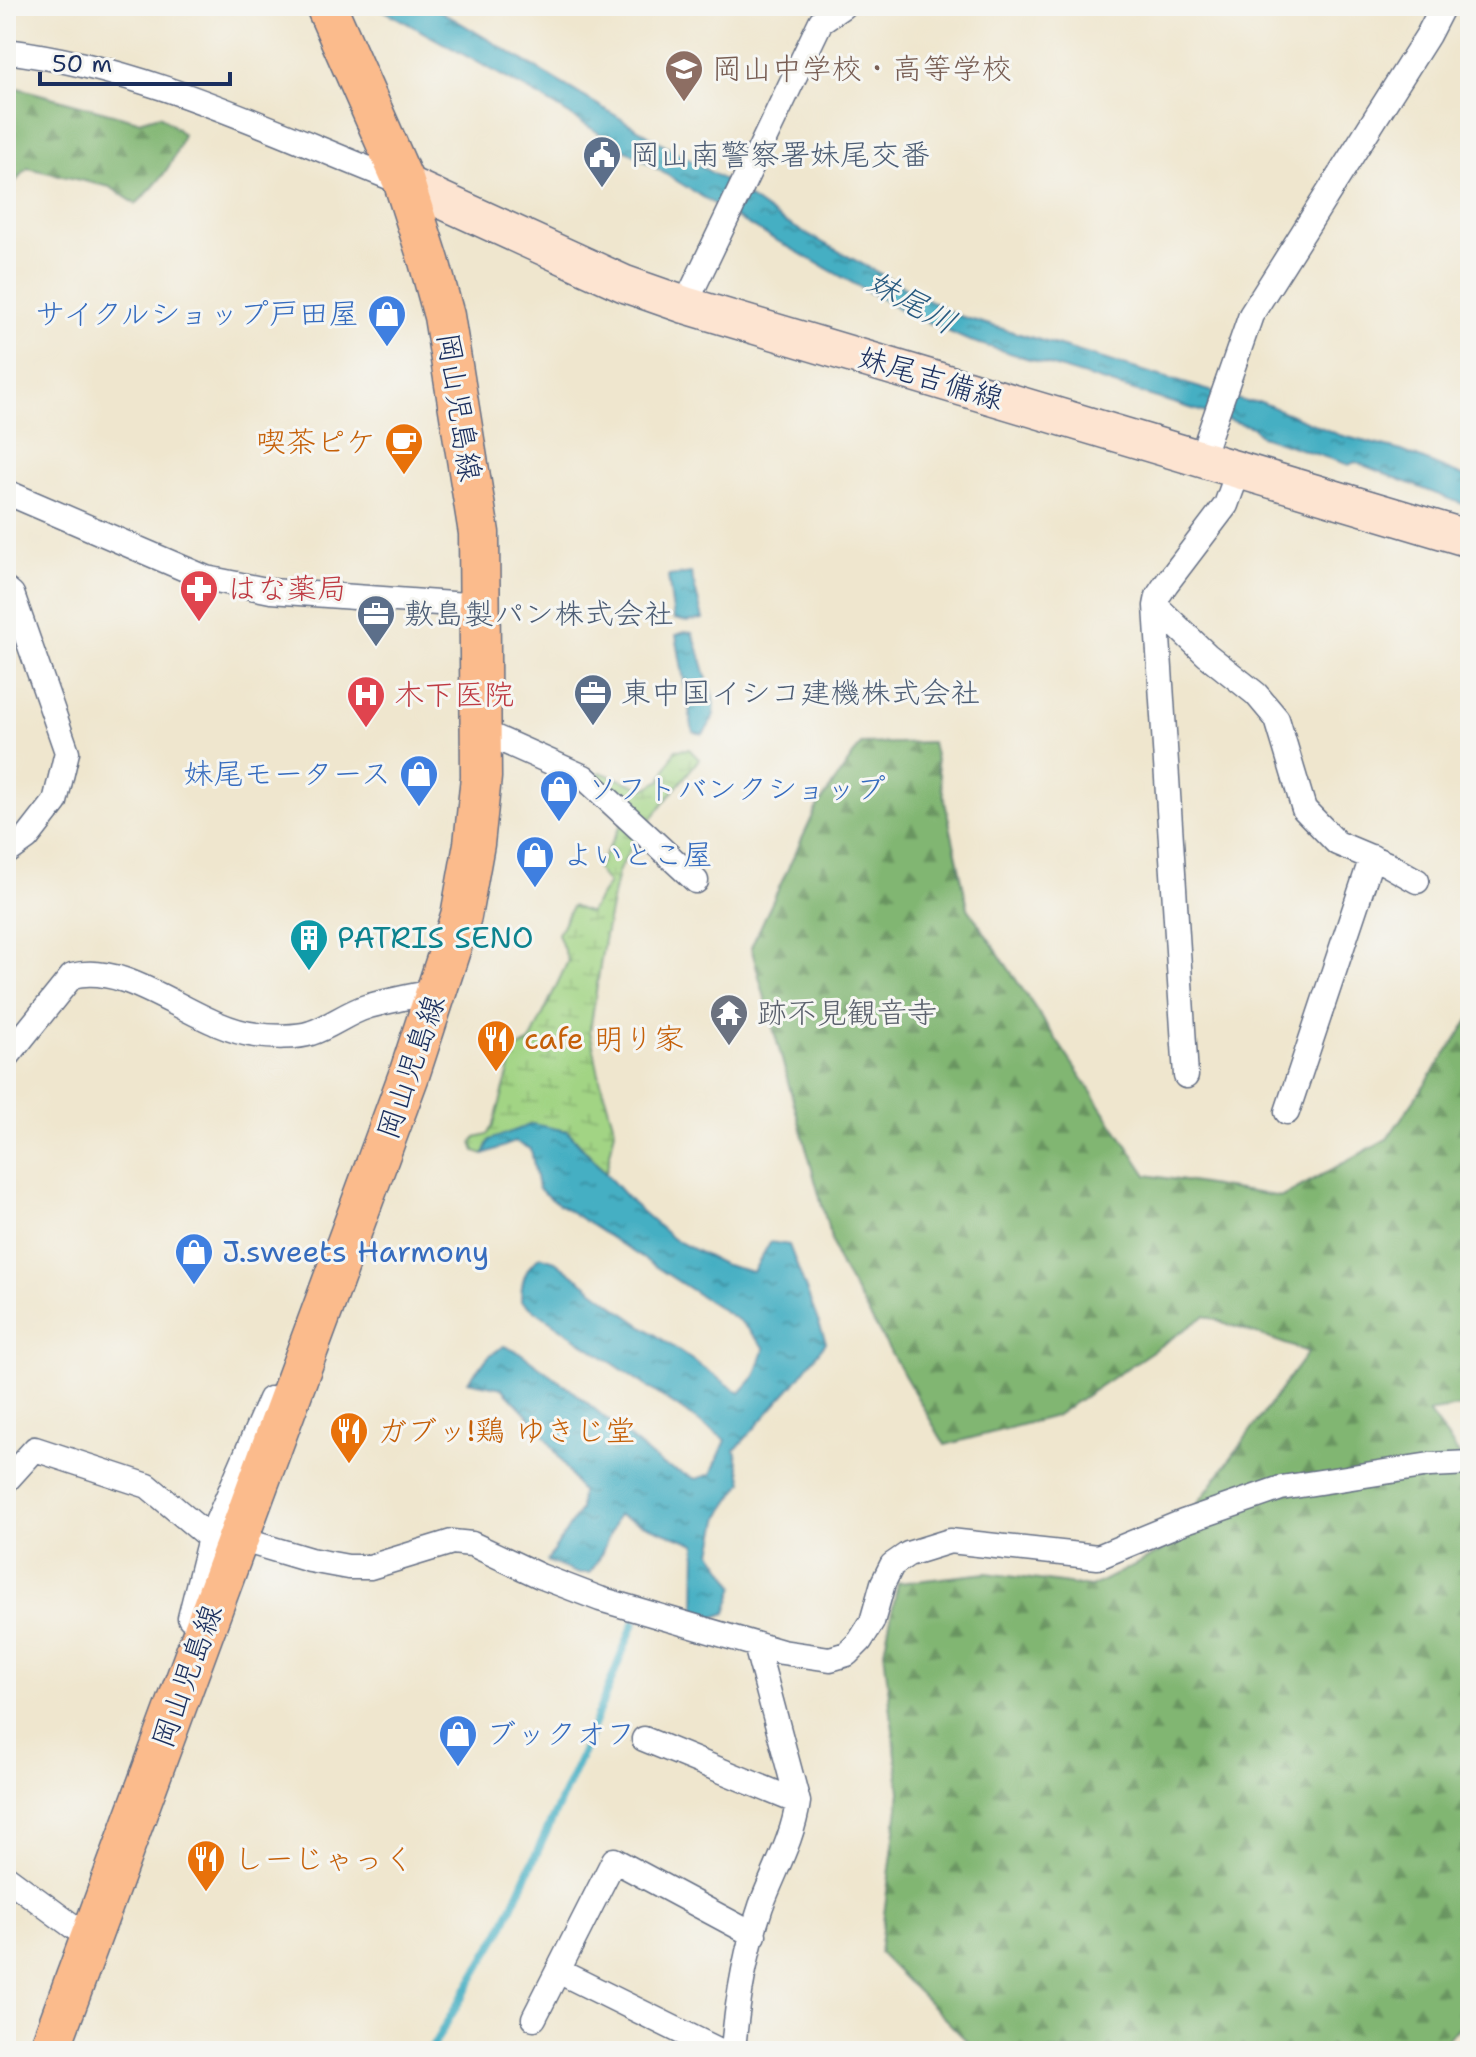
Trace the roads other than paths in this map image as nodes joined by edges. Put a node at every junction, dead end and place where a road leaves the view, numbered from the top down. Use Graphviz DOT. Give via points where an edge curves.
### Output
graph roads {
  1 [pos="326,6"];
  2 [pos="843,6"];
  3 [pos="1443,6"];
  4 [pos="6,51"];
  5 [pos="404,183"];
  6 [pos="685,305"];
  7 [pos="1205,447"];
  8 [pos="1239,469"];
  9 [pos="6,492"];
  10 [pos="1470,539"];
  11 [pos="480,606"];
  12 [pos="1156,606"];
  13 [pos="10,610"];
  14 [pos="481,731"];
  15 [pos="6,853"];
  16 [pos="1372,857"];
  17 [pos="696,881"];
  18 [pos="1417,881"];
  19 [pos="438,991"];
  20 [pos="7,1053"];
  21 [pos="1186,1076"];
  22 [pos="1287,1112"];
  23 [pos="1470,1463"];
  24 [pos="6,1481"];
  25 [pos="224,1539"];
  26 [pos="756,1645"];
  27 [pos="644,1739"];
  28 [pos="798,1802"];
  29 [pos="6,1877"];
  30 [pos="754,1935"];
  31 [pos="90,1939"];
  32 [pos="558,1971"];
  33 [pos="534,2018"];
  34 [pos="49,2051"];
  35 [pos="720,2051"];
  36 [pos="733,2051"];
  1 -- 5 [label="main road, 岡山児島線"];
  2 -- 6 [label="street" via="821,21"];
  3 -- 7 [label="street" via="1251,315"];
  4 -- 5 [label="street" via="125,74 176,90"];
  5 -- 6 [label="main road, 妹尾吉備線" via="625,284"];
  5 -- 11 [label="main road, 岡山児島線" via="444,316 479,533"];
  6 -- 7 [label="main road, 妹尾吉備線"];
  7 -- 8 [label="main road, 妹尾吉備線"];
  8 -- 10 [label="main road, 妹尾吉備線"];
  8 -- 12 [label="street" via="1226,505 1166,584"];
  9 -- 11 [label="street" via="206,578 271,591"];
  11 -- 14 [label="main road, 岡山児島線"];
  12 -- 16 [label="street" via="1277,719 1304,809 1337,843"];
  12 -- 21 [label="street"];
  13 -- 15 [label="street" via="67,752 55,802 27,838"];
  14 -- 17 [label="street" via="584,777"];
  14 -- 19 [label="main road, 岡山児島線" via="474,844 461,916"];
  16 -- 18 [label="street"];
  16 -- 22 [label="street"];
  19 -- 20 [label="street" via="364,1007 308,1034 255,1035 201,1019 146,988 84,973 72,976"];
  19 -- 25 [label="main road, 岡山児島線" via="289,1403"];
  23 -- 26 [label="street" via="1281,1488 1098,1557 950,1541 908,1554 892,1565 872,1622 847,1654 830,1659"];
  24 -- 25 [label="street" via="35,1449 141,1482"];
  25 -- 26 [label="street" via="348,1567 370,1567 452,1542 472,1544 600,1599"];
  25 -- 31 [label="main road, 岡山児島線" via="206,1624"];
  26 -- 28 [label="street"];
  27 -- 28 [label="street"];
  28 -- 30 [label="street"];
  29 -- 31 [label="street"];
  30 -- 32 [label="street" via="614,1860"];
  30 -- 36 [label="street" via="738,1996"];
  31 -- 34 [label="main road, 岡山児島線"];
  32 -- 33 [label="street"];
  32 -- 35 [label="street"];
}
